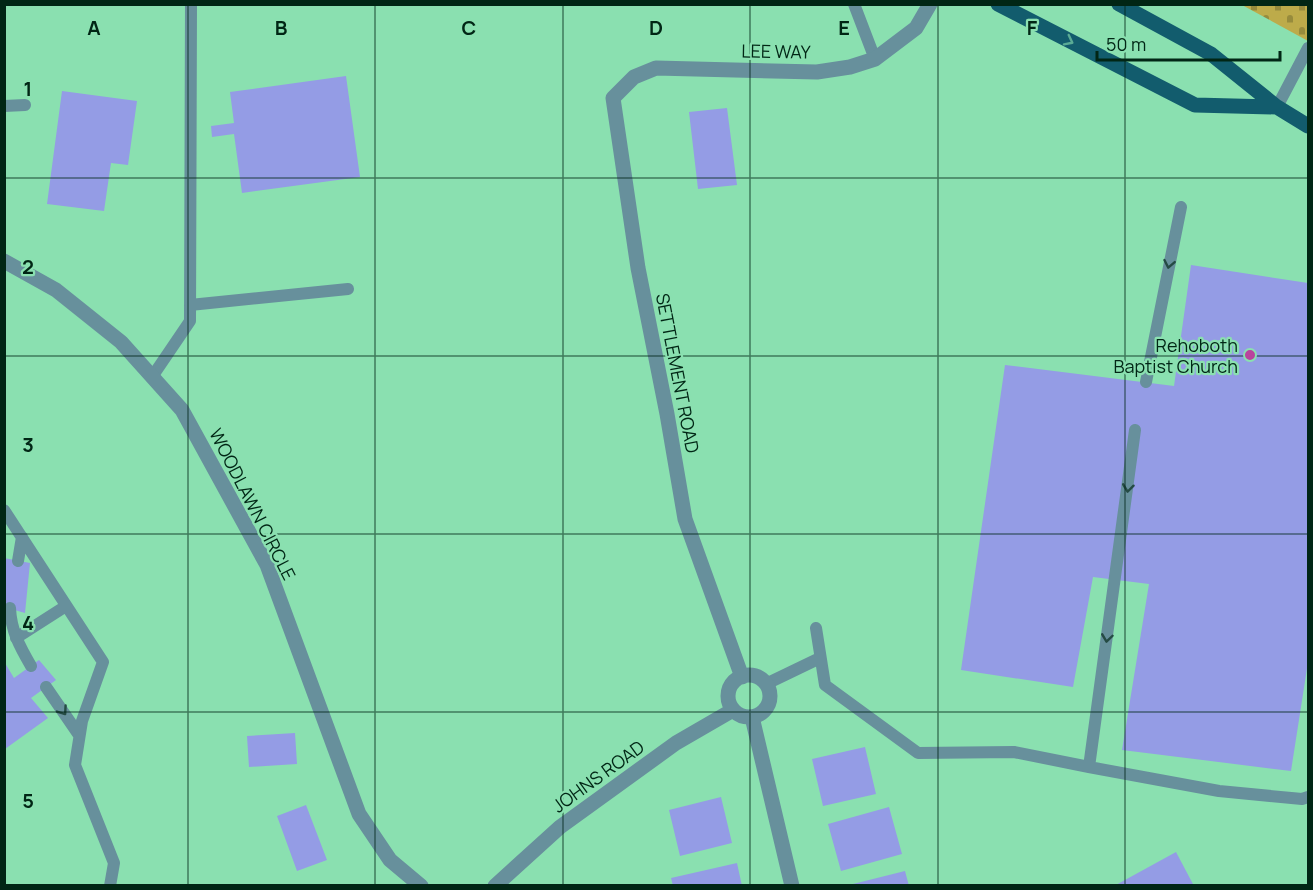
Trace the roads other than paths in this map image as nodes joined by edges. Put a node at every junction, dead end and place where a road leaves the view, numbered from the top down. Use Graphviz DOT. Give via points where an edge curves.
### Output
graph roads {
  1 [pos="191,4"];
  2 [pos="854,4"];
  3 [pos="930,4"];
  4 [pos="998,4"];
  5 [pos="1119,4"];
  6 [pos="1308,48"];
  7 [pos="875,58"];
  8 [pos="634,77"];
  9 [pos="25,105"];
  10 [pos="4,106"];
  11 [pos="1277,108"];
  12 [pos="1308,126"];
  13 [pos="1181,207"];
  14 [pos="4,261"];
  15 [pos="348,289"];
  16 [pos="190,305"];
  17 [pos="152,377"];
  18 [pos="1146,382"];
  19 [pos="1135,430"];
  20 [pos="4,510"];
  21 [pos="21,537"];
  22 [pos="18,561"];
  23 [pos="66,606"];
  24 [pos="10,608"];
  25 [pos="816,628"];
  26 [pos="15,638"];
  27 [pos="820,658"];
  28 [pos="31,666"];
  29 [pos="742,677"];
  30 [pos="766,684"];
  31 [pos="46,687"];
  32 [pos="733,710"];
  33 [pos="752,717"];
  34 [pos="79,735"];
  35 [pos="1089,767"];
  36 [pos="1308,797"];
  37 [pos="110,885"];
  38 [pos="421,885"];
  39 [pos="495,885"];
  40 [pos="792,885"];
  1 -- 16 [label="lane"];
  2 -- 7 [label="lane"];
  3 -- 7 [label="street, LEE WAY" via="916,28"];
  4 -- 11 [label="main road, one-way" via="1195,105"];
  5 -- 11 [label="main road" via="1211,54"];
  6 -- 11 [label="lane"];
  7 -- 8 [label="street, LEE WAY" via="817,72 656,68"];
  8 -- 29 [label="street, SETTLEMENT ROAD" via="613,98 638,268 685,519"];
  9 -- 10 [label="lane"];
  11 -- 12 [label="main road"];
  13 -- 18 [label="lane, one-way"];
  14 -- 17 [label="street, WOODLAWN CIRCLE" via="56,290 121,342"];
  15 -- 16 [label="lane"];
  16 -- 17 [label="lane" via="190,321"];
  17 -- 38 [label="street, WOODLAWN CIRCLE" via="182,410 267,565 359,814 390,860"];
  19 -- 35 [label="lane, one-way"];
  20 -- 21 [label="lane"];
  21 -- 22 [label="lane"];
  21 -- 23 [label="lane"];
  23 -- 26 [label="lane"];
  23 -- 34 [label="lane" via="103,662"];
  24 -- 26 [label="lane"];
  25 -- 27 [label="lane"];
  26 -- 28 [label="lane"];
  27 -- 30 [label="lane"];
  27 -- 35 [label="lane" via="825,685 918,753 1014,752"];
  29 -- 30 [label="street" via="754,676"];
  29 -- 32 [label="street" via="729,691"];
  30 -- 33 [label="street" via="768,704"];
  31 -- 34 [label="lane, one-way"];
  32 -- 33 [label="street"];
  32 -- 39 [label="street, JOHNS ROAD" via="676,743 560,827"];
  33 -- 40 [label="street"];
  34 -- 37 [label="lane" via="75,765 114,863"];
  35 -- 36 [label="lane" via="1219,790"];
}
